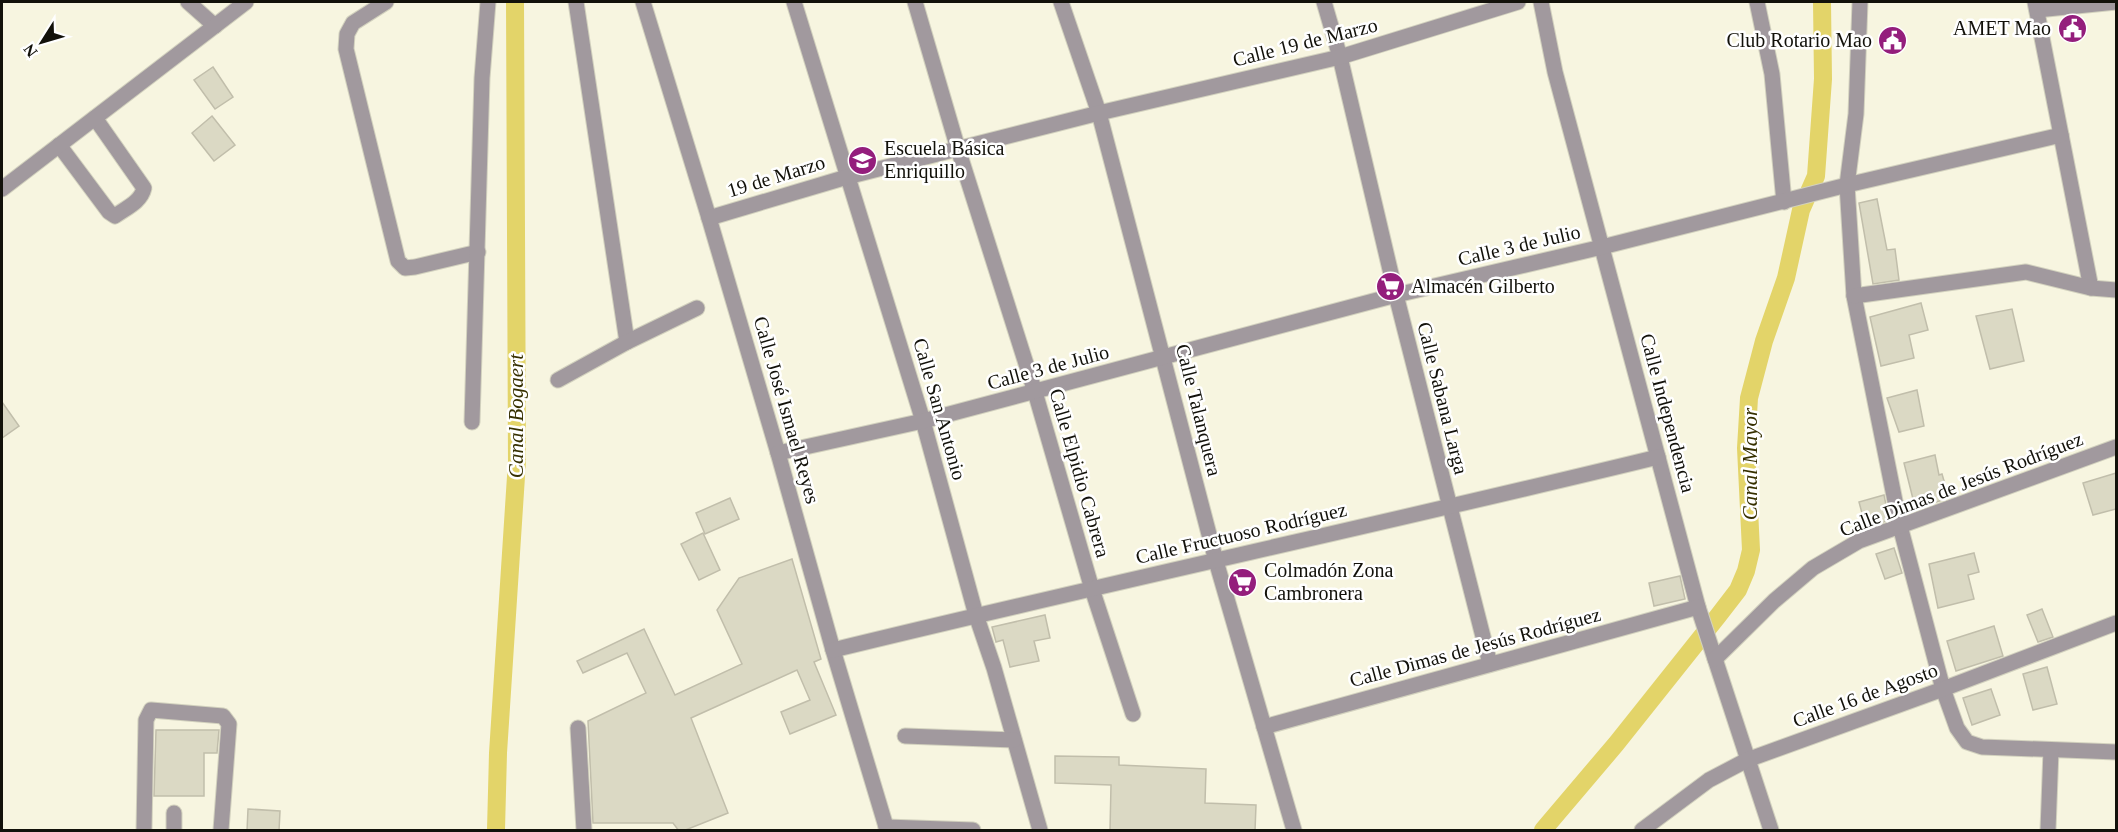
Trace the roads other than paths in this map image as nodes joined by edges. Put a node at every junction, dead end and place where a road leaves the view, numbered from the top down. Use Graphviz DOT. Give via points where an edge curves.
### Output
graph roads {
  1 [pos="188,2"];
  2 [pos="246,2"];
  3 [pos="386,2"];
  4 [pos="488,2"];
  5 [pos="576,2"];
  6 [pos="643,2"];
  7 [pos="794,2"];
  8 [pos="915,2"];
  9 [pos="1061,2"];
  10 [pos="1324,2"];
  11 [pos="1518,2"];
  12 [pos="1541,2"];
  13 [pos="1757,2"];
  14 [pos="1860,2"];
  15 [pos="2116,2"];
  16 [pos="2036,6"];
  17 [pos="215,26"];
  18 [pos="1340,57"];
  19 [pos="1099,114"];
  20 [pos="94,118"];
  21 [pos="2061,135"];
  22 [pos="59,145"];
  23 [pos="958,149"];
  24 [pos="847,177"];
  25 [pos="1847,185"];
  26 [pos="2,189"];
  27 [pos="1788,201"];
  28 [pos="710,218"];
  29 [pos="1602,247"];
  30 [pos="478,252"];
  31 [pos="2091,288"];
  32 [pos="2116,290"];
  33 [pos="1396,295"];
  34 [pos="1854,296"];
  35 [pos="697,308"];
  36 [pos="627,342"];
  37 [pos="1164,358"];
  38 [pos="558,380"];
  39 [pos="1035,392"];
  40 [pos="923,421"];
  41 [pos="472,422"];
  42 [pos="2116,447"];
  43 [pos="778,453"];
  44 [pos="1658,457"];
  45 [pos="1450,508"];
  46 [pos="1900,526"];
  47 [pos="1216,561"];
  48 [pos="1092,589"];
  49 [pos="1699,610"];
  50 [pos="976,615"];
  51 [pos="2116,623"];
  52 [pos="833,650"];
  53 [pos="1714,654"];
  54 [pos="1490,664"];
  55 [pos="1943,689"];
  56 [pos="1133,714"];
  57 [pos="1264,727"];
  58 [pos="578,728"];
  59 [pos="905,736"];
  60 [pos="1014,740"];
  61 [pos="2052,750"];
  62 [pos="2116,752"];
  63 [pos="1747,760"];
  64 [pos="174,813"];
  65 [pos="887,829"];
  66 [pos="144,831"];
  67 [pos="174,831"];
  68 [pos="221,831"];
  69 [pos="585,831"];
  70 [pos="973,831"];
  71 [pos="1040,831"];
  72 [pos="1294,831"];
  73 [pos="1642,831"];
  74 [pos="1771,831"];
  75 [pos="2048,831"];
  1 -- 17 [label="street"];
  2 -- 17 [label="street"];
  3 -- 30 [label="street" via="354,23 347,34 346,49 398,261 405,268 415,267"];
  4 -- 30 [label="street"];
  5 -- 36 [label="street"];
  6 -- 28 [label="street, Calle José Ismael Reyes"];
  7 -- 24 [label="street, Calle San Antonio"];
  8 -- 23 [label="street, Calle Elpidio Cabrera"];
  9 -- 19 [label="street, Calle Talanquera"];
  10 -- 18 [label="street, Calle Sabana Larga"];
  11 -- 18 [label="street, Calle 19 de Marzo"];
  12 -- 29 [label="street, Calle Independencia" via="1555,72"];
  13 -- 27 [label="street" via="1772,74"];
  14 -- 25 [label="street" via="1856,114"];
  15 -- 16 [label="street"];
  16 -- 21 [label="street"];
  17 -- 20 [label="street"];
  18 -- 19 [label="street, Calle 19 de Marzo"];
  18 -- 33 [label="street, Calle Sabana Larga"];
  19 -- 23 [label="street, 19 de Marzo"];
  19 -- 37 [label="street, Calle Talanquera"];
  20 -- 22 [label="street"];
  20 -- 22 [label="street" via="144,188 137,201 115,216 109,212"];
  21 -- 25 [label="street, Calle 3 de Julio"];
  21 -- 31 [label="street"];
  22 -- 26 [label="street"];
  23 -- 24 [label="street, 19 de Marzo"];
  23 -- 39 [label="street, Calle Elpidio Cabrera"];
  24 -- 28 [label="street, 19 de Marzo"];
  24 -- 40 [label="street, Calle San Antonio"];
  25 -- 27 [label="street, Calle 3 de Julio"];
  25 -- 34 [label="street"];
  27 -- 29 [label="street, Calle 3 de Julio"];
  28 -- 43 [label="street, Calle José Ismael Reyes"];
  29 -- 33 [label="street, Calle 3 de Julio"];
  29 -- 44 [label="street, Calle Independencia"];
  30 -- 41 [label="street"];
  31 -- 32 [label="street"];
  31 -- 34 [label="street" via="2026,272"];
  33 -- 37 [label="street, Calle 3 de Julio"];
  33 -- 45 [label="street, Calle Sabana Larga"];
  34 -- 46 [label="street"];
  35 -- 36 [label="street"];
  36 -- 38 [label="street"];
  37 -- 39 [label="street, Calle 3 de Julio"];
  37 -- 47 [label="street, Calle Talanquera"];
  39 -- 40 [label="street, Calle 3 de Julio"];
  39 -- 48 [label="street, Calle Elpidio Cabrera"];
  40 -- 43 [label="street, Calle 3 de Julio"];
  40 -- 50 [label="street, Calle San Antonio"];
  42 -- 46 [label="street, Calle Dimas de Jesús Rodríguez"];
  43 -- 52 [label="street, Calle José Ismael Reyes"];
  44 -- 45 [label="street, Calle Fructuoso Rodríguez"];
  44 -- 49 [label="street, Calle Independencia"];
  45 -- 47 [label="street, Calle Fructuoso Rodríguez"];
  45 -- 54 [label="street, Calle Sabana Larga"];
  46 -- 53 [label="street, Calle Dimas de Jesús Rodríguez" via="1859,541 1813,568"];
  46 -- 55 [label="street"];
  47 -- 48 [label="street, Calle Fructuoso Rodríguez"];
  47 -- 57 [label="street, Calle Talanquera"];
  48 -- 50 [label="street, Calle Fructuoso Rodríguez"];
  48 -- 56 [label="street, Calle Elpidio Cabrera"];
  49 -- 53 [label="street, Calle Independencia"];
  49 -- 54 [label="street, Calle Dimas de Jesús Rodríguez"];
  50 -- 52 [label="street, Calle Fructuoso Rodríguez"];
  50 -- 60 [label="street, Calle San Antonio"];
  51 -- 55 [label="street, Calle 16 de Agosto"];
  52 -- 65 [label="street, Calle José Ismael Reyes"];
  53 -- 63 [label="street, Calle Independencia"];
  54 -- 57 [label="street, Calle Dimas de Jesús Rodríguez"];
  55 -- 61 [label="street" via="1957,728 1967,742 1982,747"];
  55 -- 63 [label="street, Calle 16 de Agosto"];
  57 -- 72 [label="street, Calle Talanquera"];
  58 -- 69 [label="street"];
  59 -- 60 [label="street"];
  60 -- 71 [label="street, Calle San Antonio"];
  61 -- 62 [label="street"];
  61 -- 75 [label="street"];
  63 -- 73 [label="street, Calle 16 de Agosto" via="1709,780"];
  63 -- 74 [label="street, Calle Independencia"];
  64 -- 67 [label="street"];
  65 -- 70 [label="street"];
  66 -- 68 [label="street" via="146,720 151,710 227,719"];
}
